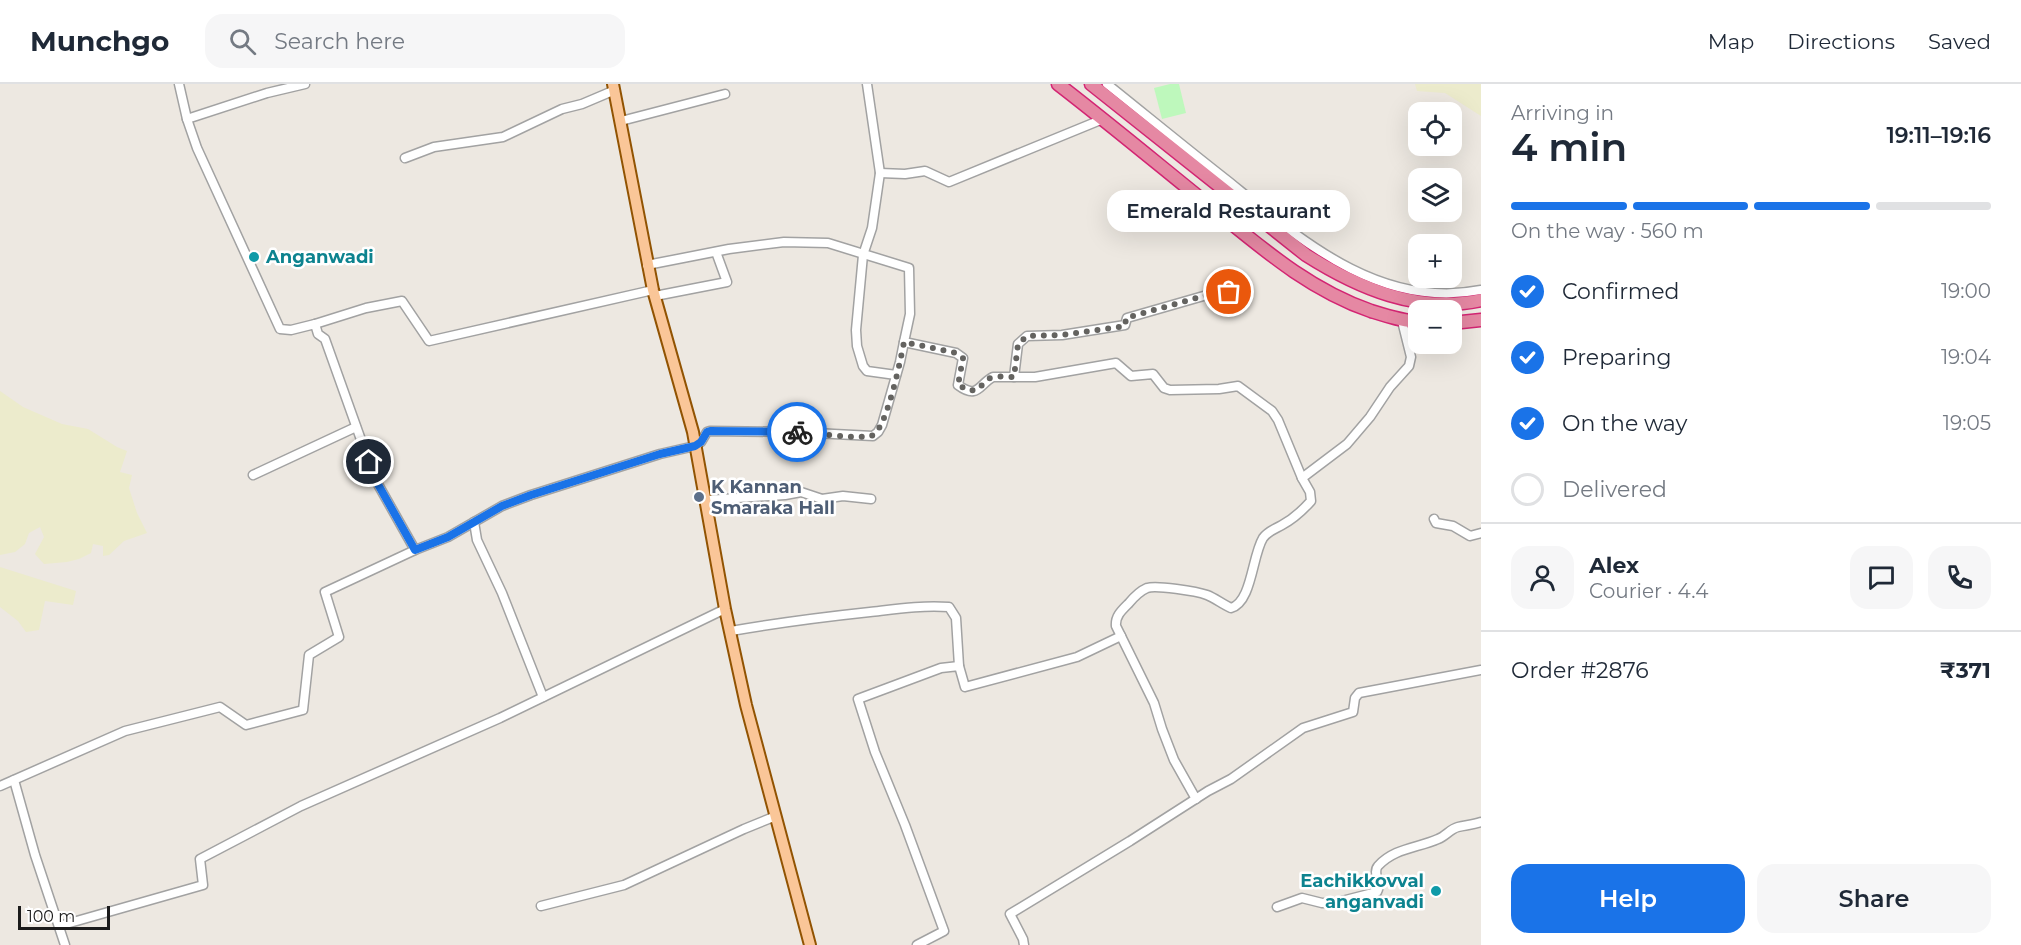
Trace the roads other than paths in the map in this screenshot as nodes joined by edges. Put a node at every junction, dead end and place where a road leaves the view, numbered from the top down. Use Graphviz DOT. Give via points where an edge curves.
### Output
graph roads {
  1 [pos="179,84"];
  2 [pos="305,84"];
  3 [pos="867,84"];
  4 [pos="1058,84"];
  5 [pos="1091,84"];
  6 [pos="1107,84"];
  7 [pos="614,87"];
  8 [pos="725,94"];
  9 [pos="187,119"];
  10 [pos="1103,119"];
  11 [pos="621,121"];
  12 [pos="405,158"];
  13 [pos="880,173"];
  14 [pos="716,252"];
  15 [pos="863,255"];
  16 [pos="647,265"];
  17 [pos="1481,290"];
  18 [pos="1229,292"];
  19 [pos="654,293"];
  20 [pos="1481,300"];
  21 [pos="1481,320"];
  22 [pos="1402,321"];
  23 [pos="1408,321"];
  24 [pos="1462,322"];
  25 [pos="315,324"];
  26 [pos="904,342"];
  27 [pos="896,375"];
  28 [pos="1014,377"];
  29 [pos="356,427"];
  30 [pos="695,446"];
  31 [pos="253,475"];
  32 [pos="1302,478"];
  33 [pos="871,499"];
  34 [pos="706,500"];
  35 [pos="1434,519"];
  36 [pos="474,522"];
  37 [pos="1481,533"];
  38 [pos="415,550"];
  39 [pos="725,609"];
  40 [pos="731,631"];
  41 [pos="1121,636"];
  42 [pos="959,666"];
  43 [pos="1481,670"];
  44 [pos="543,697"];
  45 [pos="14,780"];
  46 [pos="0,786"];
  47 [pos="1196,799"];
  48 [pos="776,816"];
  49 [pos="1481,822"];
  50 [pos="541,906"];
  51 [pos="1277,907"];
  52 [pos="59,926"];
  53 [pos="65,945"];
  54 [pos="810,945"];
  55 [pos="917,945"];
  56 [pos="1024,945"];
  1 -- 9 [label="street"];
  2 -- 9 [label="street"];
  3 -- 13 [label="street"];
  4 -- 10 [label="highway"];
  5 -- 20 [label="highway" via="1334,273 1407,300"];
  6 -- 17 [label="street" via="1268,213 1344,267 1407,291 1454,294"];
  7 -- 11 [label="main road"];
  7 -- 12 [label="street" via="503,137 434,147"];
  8 -- 11 [label="street"];
  9 -- 25 [label="street" via="280,329"];
  10 -- 13 [label="street" via="949,182 926,171"];
  10 -- 22 [label="highway" via="1288,269 1353,304"];
  11 -- 16 [label="main road"];
  13 -- 15 [label="street" via="872,228"];
  14 -- 15 [label="street" via="806,242 828,243"];
  14 -- 16 [label="street"];
  14 -- 19 [label="street" via="727,282"];
  15 -- 26 [label="street" via="909,268 910,314"];
  15 -- 27 [label="street" via="857,346 867,371"];
  16 -- 19 [label="main road"];
  18 -- 28 [label="street" via="1126,318 1125,326 1027,336 1018,344"];
  19 -- 25 [label="street" via="429,341 402,300"];
  19 -- 30 [label="main road"];
  21 -- 24 [label="highway"];
  22 -- 23 [label="highway"];
  22 -- 32 [label="street" via="1411,357 1409,366 1347,444"];
  25 -- 29 [label="street" via="318,334 325,339"];
  26 -- 27 [label="street"];
  26 -- 28 [label="street" via="963,358 958,385 970,391 981,388 993,377"];
  27 -- 30 [label="street" via="882,425 873,436 710,431"];
  28 -- 32 [label="street" via="1116,363 1131,376 1153,374 1170,390 1238,386 1272,411"];
  29 -- 31 [label="street"];
  29 -- 38 [label="street" via="375,479"];
  30 -- 34 [label="main road"];
  30 -- 36 [label="street" via="531,495"];
  32 -- 41 [label="street" via="1311,501 1263,539 1250,582 1237,606 1231,608 1196,591 1145,589 1121,611 1116,621"];
  33 -- 34 [label="street" via="822,499 801,492"];
  34 -- 39 [label="main road"];
  35 -- 37 [label="street" via="1470,536"];
  36 -- 38 [label="street"];
  36 -- 44 [label="street" via="477,540"];
  38 -- 45 [label="street" via="325,592 339,637 309,655 303,710 246,725 220,707 125,731"];
  39 -- 40 [label="main road"];
  39 -- 44 [label="street"];
  40 -- 42 [label="street" via="848,614 949,607 956,618"];
  40 -- 48 [label="main road"];
  41 -- 42 [label="street" via="1047,667 965,687"];
  41 -- 47 [label="street" via="1154,703 1174,760"];
  42 -- 55 [label="street" via="941,668 858,699 944,931"];
  43 -- 47 [label="street" via="1359,693 1353,712 1303,728"];
  44 -- 52 [label="street" via="302,806 200,859 203,885"];
  45 -- 46 [label="street"];
  45 -- 52 [label="street"];
  47 -- 56 [label="street" via="1010,914"];
  48 -- 50 [label="street" via="624,885"];
  48 -- 54 [label="main road"];
  49 -- 51 [label="street" via="1454,828 1440,839 1392,856 1376,870 1377,892 1334,903 1302,898"];
  52 -- 53 [label="street"];
}
